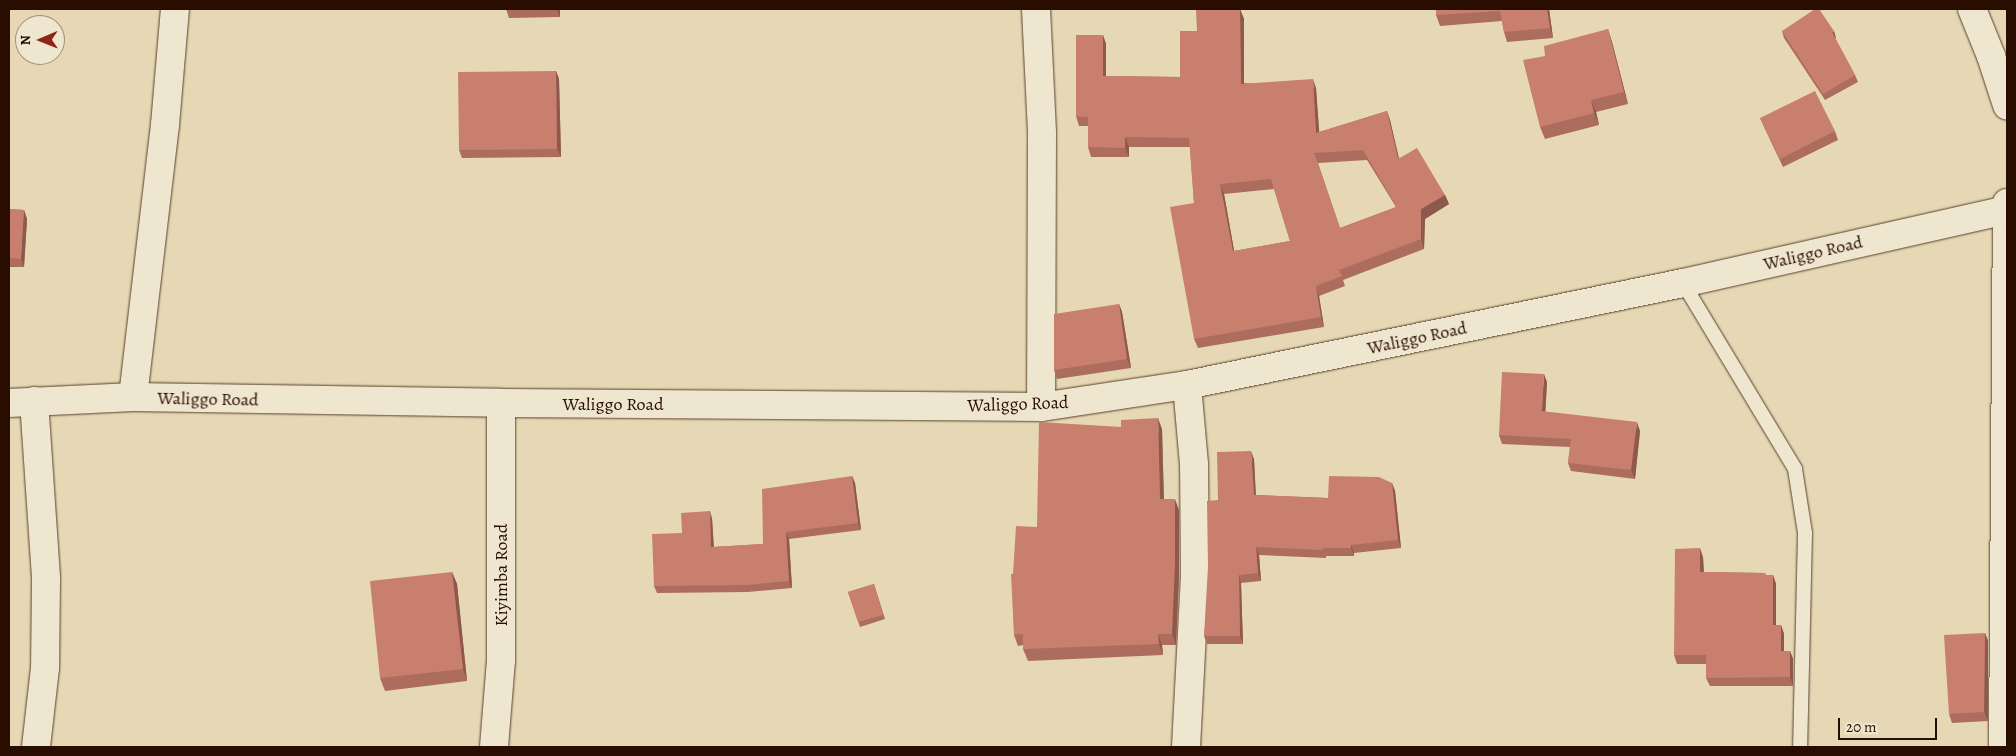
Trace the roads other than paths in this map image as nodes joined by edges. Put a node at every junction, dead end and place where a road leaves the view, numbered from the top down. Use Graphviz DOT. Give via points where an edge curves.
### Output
graph roads {
  1 [pos="175,9"];
  2 [pos="1036,9"];
  3 [pos="1972,9"];
  4 [pos="2007,105"];
  5 [pos="2007,208"];
  6 [pos="1683,282"];
  7 [pos="1188,385"];
  8 [pos="133,398"];
  9 [pos="21,402"];
  10 [pos="501,403"];
  11 [pos="1041,406"];
  12 [pos="36,747"];
  13 [pos="494,747"];
  14 [pos="1186,747"];
  15 [pos="1800,747"];
  16 [pos="2003,747"];
  1 -- 8 [label="street" via="165,125"];
  2 -- 11 [label="street" via="1042,133"];
  3 -- 4 [label="street"];
  5 -- 6 [label="street, Waliggo Road"];
  5 -- 16 [label="street"];
  6 -- 7 [label="street, Waliggo Road"];
  6 -- 15 [label="lane" via="1795,468 1805,532"];
  7 -- 11 [label="street, Waliggo Road"];
  7 -- 14 [label="street" via="1194,464 1195,575"];
  8 -- 9 [label="street, Waliggo Road"];
  8 -- 10 [label="street, Waliggo Road"];
  9 -- 12 [label="street" via="46,579 45,668"];
  10 -- 11 [label="street, Waliggo Road"];
  10 -- 13 [label="street, Kiyimba Road" via="501,660"];
}
